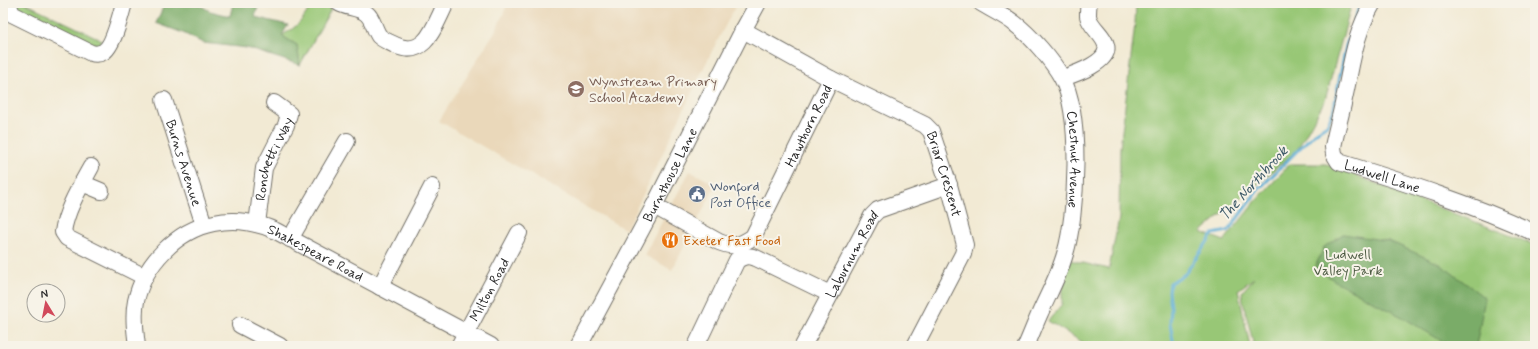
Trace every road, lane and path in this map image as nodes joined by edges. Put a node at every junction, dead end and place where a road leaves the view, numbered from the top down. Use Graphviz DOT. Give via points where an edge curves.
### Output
graph roads {
  1 [pos="7,3"];
  2 [pos="124,3"];
  3 [pos="339,3"];
  4 [pos="446,3"];
  5 [pos="758,3"];
  6 [pos="980,3"];
  7 [pos="1089,3"];
  8 [pos="1373,3"];
  9 [pos="743,30"];
  10 [pos="1062,78"];
  11 [pos="831,79"];
  12 [pos="164,100"];
  13 [pos="274,103"];
  14 [pos="347,141"];
  15 [pos="91,167"];
  16 [pos="82,182"];
  17 [pos="949,185"];
  18 [pos="432,187"];
  19 [pos="101,191"];
  20 [pos="654,206"];
  21 [pos="257,224"];
  22 [pos="204,225"];
  23 [pos="519,233"];
  24 [pos="1535,233"];
  25 [pos="290,239"];
  26 [pos="145,277"];
  27 [pos="380,287"];
  28 [pos="830,294"];
  29 [pos="240,325"];
  30 [pos="463,339"];
  31 [pos="137,346"];
  32 [pos="280,346"];
  33 [pos="491,346"];
  34 [pos="579,346"];
  35 [pos="696,346"];
  36 [pos="803,346"];
  37 [pos="915,346"];
  38 [pos="1026,346"];
  1 -- 2 [label="street" via="12,14 97,54 107,50"];
  3 -- 4 [label="street" via="367,13 378,35 405,49 426,42"];
  5 -- 9 [label="street, Burnthouse Lane"];
  6 -- 10 [label="street, Chestnut Avenue" via="1022,29 1057,68"];
  7 -- 10 [label="street" via="1089,19 1106,44 1107,51 1102,60 1077,74"];
  8 -- 24 [label="street, Ludwell Lane" via="1360,27 1351,58 1333,147 1339,162 1414,185 1498,216"];
  9 -- 11 [label="street, Briar Crescent"];
  9 -- 20 [label="street, Burnthouse Lane"];
  10 -- 38 [label="street, Chestnut Avenue" via="1070,98 1075,127 1071,234 1060,271"];
  11 -- 17 [label="street, Briar Crescent" via="925,125 931,131"];
  11 -- 20 [label="street, Hawthorn Road" via="753,237 730,246"];
  12 -- 22 [label="street, Burns Avenue"];
  13 -- 21 [label="street, Ronchetti Way" via="289,114 264,168"];
  14 -- 25 [label="street"];
  15 -- 16 [label="street"];
  16 -- 19 [label="street"];
  16 -- 26 [label="street" via="63,232 67,238"];
  17 -- 28 [label="street, Laburnum Road" via="878,210 872,216"];
  17 -- 37 [label="street, Briar Crescent" via="965,245 963,254"];
  18 -- 27 [label="street"];
  20 -- 34 [label="street, Burnthouse Lane"];
  21 -- 22 [label="street, Shakespeare Road" via="226,221"];
  21 -- 25 [label="street, Shakespeare Road"];
  22 -- 26 [label="street, Shakespeare Road" via="166,250"];
  23 -- 30 [label="street, Milton Road"];
  25 -- 27 [label="street, Shakespeare Road"];
  26 -- 31 [label="street, Shakespeare Road" via="135,310"];
  27 -- 30 [label="street, Shakespeare Road"];
  28 -- 35 [label="street" via="748,255 737,260"];
  28 -- 36 [label="street, Laburnum Road"];
  29 -- 32 [label="street"];
  30 -- 33 [label="street, Shakespeare Road"];
}
